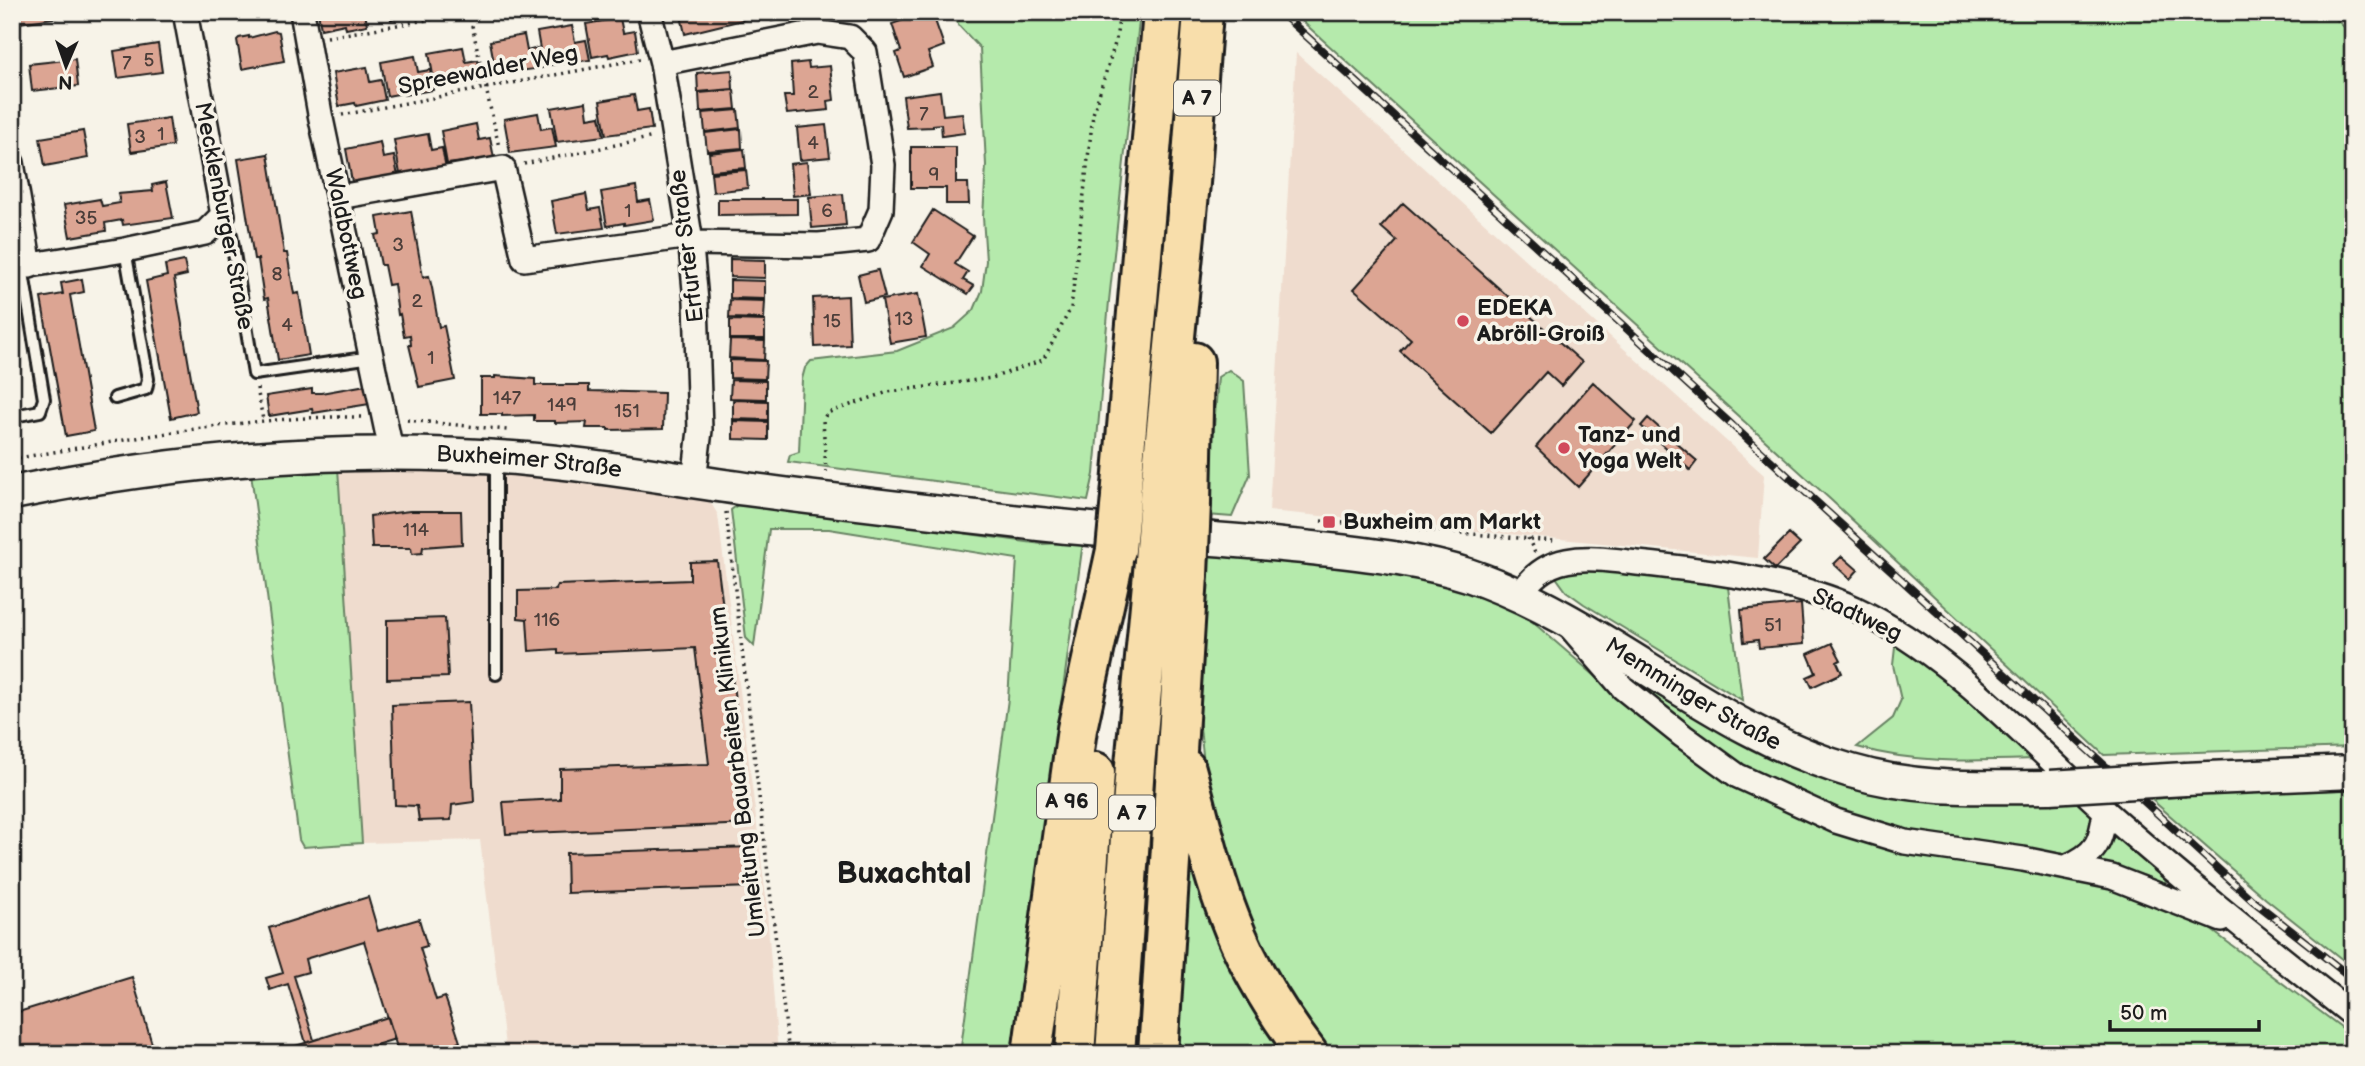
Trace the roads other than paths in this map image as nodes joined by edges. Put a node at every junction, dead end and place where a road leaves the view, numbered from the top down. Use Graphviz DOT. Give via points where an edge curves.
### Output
graph roads {
  1 [pos="185,12"];
  2 [pos="302,12"];
  3 [pos="649,12"];
  4 [pos="1163,12"];
  5 [pos="1203,12"];
  6 [pos="660,59"];
  7 [pos="12,163"];
  8 [pos="339,197"];
  9 [pos="223,215"];
  10 [pos="690,239"];
  11 [pos="125,250"];
  12 [pos="21,267"];
  13 [pos="372,357"];
  14 [pos="114,398"];
  15 [pos="15,416"];
  16 [pos="392,455"];
  17 [pos="496,457"];
  18 [pos="709,483"];
  19 [pos="12,493"];
  20 [pos="1046,524"];
  21 [pos="1116,550"];
  22 [pos="1171,574"];
  23 [pos="1521,596"];
  24 [pos="1563,618"];
  25 [pos="496,674"];
  26 [pos="1178,743"];
  27 [pos="2353,772"];
  28 [pos="2105,811"];
  29 [pos="2066,867"];
  30 [pos="2246,931"];
  31 [pos="2353,1015"];
  32 [pos="1032,1054"];
  33 [pos="1074,1054"];
  34 [pos="1115,1054"];
  35 [pos="1158,1054"];
  36 [pos="1308,1054"];
  1 -- 9 [label="street, Mecklenburger Straße"];
  2 -- 8 [label="street, Waldbottweg"];
  3 -- 6 [label="street, Erfurter Straße"];
  4 -- 21 [label="highway, A 7, bridge"];
  5 -- 22 [label="highway, A 7, bridge" via="1190,183 1194,356 1175,502"];
  6 -- 10 [label="street, Erfurter Straße"];
  6 -- 10 [label="street" via="817,32 850,37 865,52 883,165 881,210 868,240 819,245"];
  7 -- 12 [label="street"];
  8 -- 10 [label="street" via="503,168 524,259"];
  8 -- 13 [label="street, Waldbottweg"];
  9 -- 11 [label="street" via="205,233"];
  9 -- 13 [label="lane, Mecklenburger Straße" via="231,235 254,374"];
  10 -- 18 [label="street, Erfurter Straße" via="700,430"];
  11 -- 12 [label="street"];
  11 -- 14 [label="lane" via="148,379 146,389"];
  12 -- 15 [label="lane" via="44,399 40,411"];
  13 -- 16 [label="street, Waldbottweg"];
  16 -- 17 [label="street, Buxheimer Straße"];
  16 -- 19 [label="street, Buxheimer Straße" via="232,461"];
  17 -- 18 [label="street, Buxheimer Straße"];
  17 -- 25 [label="lane"];
  18 -- 20 [label="street, Buxheimer Straße"];
  20 -- 23 [label="street, Memminger Straße" via="1364,554 1465,574"];
  21 -- 32 [label="highway, A 96" via="1077,729"];
  21 -- 33 [label="highway, A 7"];
  22 -- 26 [label="highway, A 7"];
  22 -- 34 [label="highway, A 7" via="1135,765"];
  23 -- 24 [label="street, Memminger Straße"];
  23 -- 28 [label="street, Stadtweg" via="1528,581 1543,568 1594,558 1823,595 1923,648"];
  24 -- 27 [label="street, Memminger Straße, bridge" via="1758,734 1850,771 1891,780 1932,787 2050,787"];
  24 -- 29 [label="street, Stadtweg" via="1623,688 1738,776 1869,832"];
  26 -- 35 [label="highway, A 7"];
  26 -- 36 [label="highway, A 7" via="1230,919 1247,958"];
  28 -- 29 [label="street" via="2096,847"];
  28 -- 30 [label="street, Stadtweg"];
  29 -- 30 [label="street, Stadtweg" via="2112,877"];
  30 -- 31 [label="street, Stadtweg"];
}
